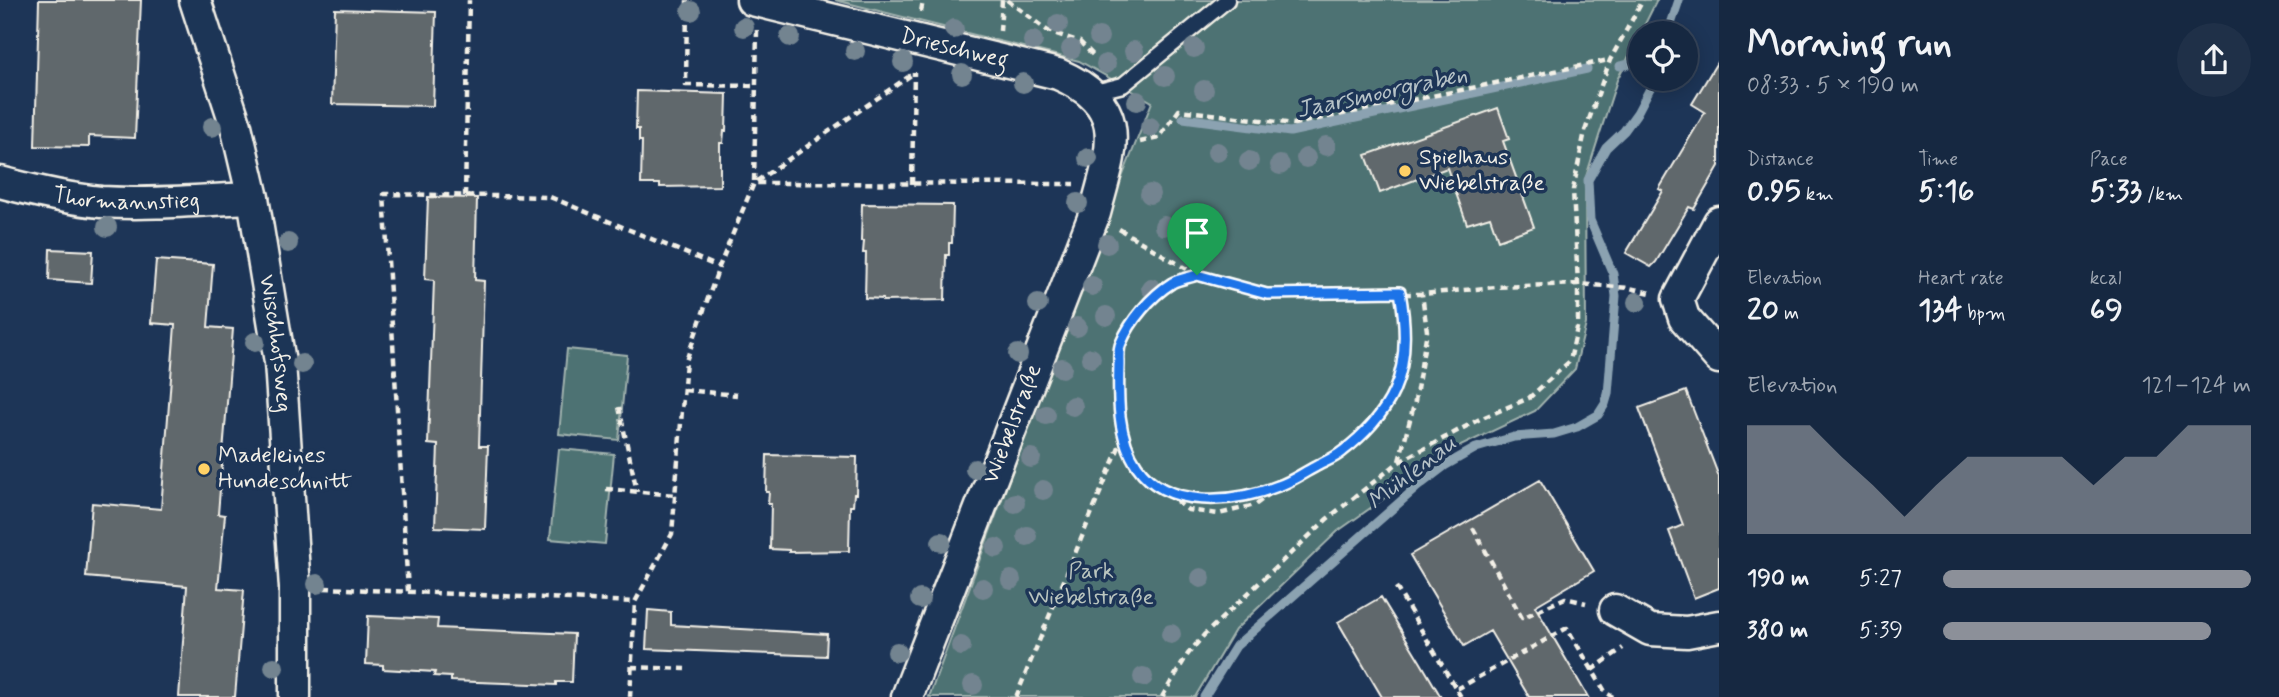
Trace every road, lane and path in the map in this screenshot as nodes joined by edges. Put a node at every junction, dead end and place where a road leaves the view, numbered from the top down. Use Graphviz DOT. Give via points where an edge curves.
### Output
graph roads {
  1 [pos="195,0"];
  2 [pos="469,0"];
  3 [pos="688,0"];
  4 [pos="1227,0"];
  5 [pos="1643,0"];
  6 [pos="754,1"];
  7 [pos="914,39"];
  8 [pos="1610,60"];
  9 [pos="914,73"];
  10 [pos="756,86"];
  11 [pos="1091,93"];
  12 [pos="1111,149"];
  13 [pos="0,182"];
  14 [pos="754,183"];
  15 [pos="912,184"];
  16 [pos="1102,184"];
  17 [pos="465,196"];
  18 [pos="253,198"];
  19 [pos="1095,214"];
  20 [pos="1719,222"];
  21 [pos="719,267"];
  22 [pos="1197,275"];
  23 [pos="1578,284"];
  24 [pos="1630,288"];
  25 [pos="1400,292"];
  26 [pos="1422,294"];
  27 [pos="1719,358"];
  28 [pos="684,390"];
  29 [pos="737,395"];
  30 [pos="619,407"];
  31 [pos="1123,437"];
  32 [pos="1399,462"];
  33 [pos="1281,486"];
  34 [pos="606,489"];
  35 [pos="1164,491"];
  36 [pos="637,492"];
  37 [pos="676,495"];
  38 [pos="1473,528"];
  39 [pos="1396,587"];
  40 [pos="295,588"];
  41 [pos="408,591"];
  42 [pos="635,602"];
  43 [pos="1615,610"];
  44 [pos="1719,626"];
  45 [pos="632,667"];
  46 [pos="685,669"];
  47 [pos="1457,689"];
  48 [pos="295,697"];
  49 [pos="630,697"];
  50 [pos="906,697"];
  51 [pos="1016,697"];
  52 [pos="1162,697"];
  53 [pos="1461,697"];
  54 [pos="1614,697"];
  1 -- 18 [label="street, Wischhofsweg" via="236,126"];
  2 -- 17 [label="path"];
  3 -- 10 [label="path" via="686,85"];
  4 -- 11 [label="lane" via="1123,85"];
  5 -- 8 [label="path"];
  6 -- 7 [label="street, Drieschweg"];
  6 -- 10 [label="path"];
  7 -- 9 [label="path"];
  7 -- 11 [label="street, Drieschweg" via="1058,74 1079,82"];
  8 -- 12 [label="path" via="1294,124 1178,110 1159,138"];
  8 -- 23 [label="path" via="1585,131 1573,190"];
  9 -- 14 [label="path"];
  9 -- 15 [label="path"];
  10 -- 14 [label="path"];
  11 -- 12 [label="street, Drieschweg" via="1109,119"];
  12 -- 16 [label="street, Wiebelstraße"];
  13 -- 18 [label="street, Thormannstieg" via="102,202"];
  14 -- 15 [label="path"];
  14 -- 21 [label="path"];
  15 -- 16 [label="path"];
  16 -- 19 [label="street, Wiebelstraße"];
  17 -- 21 [label="path" via="550,197"];
  17 -- 41 [label="path" via="384,194"];
  18 -- 40 [label="street, Wischhofsweg" via="281,362"];
  19 -- 22 [label="path"];
  19 -- 50 [label="street, Wiebelstraße"];
  20 -- 27 [label="street" via="1678,299 1684,318"];
  21 -- 28 [label="path" via="686,361"];
  22 -- 25 [label="path" via="1267,294"];
  22 -- 31 [label="path" via="1173,282 1151,301 1120,345"];
  23 -- 24 [label="path"];
  23 -- 26 [label="path"];
  23 -- 32 [label="path" via="1578,323 1570,361 1529,398"];
  25 -- 26 [label="path"];
  25 -- 33 [label="path" via="1406,321 1394,391 1370,427 1342,453"];
  26 -- 32 [label="path" via="1427,331"];
  28 -- 29 [label="path"];
  28 -- 37 [label="path"];
  30 -- 36 [label="path"];
  31 -- 35 [label="path" via="1137,467"];
  31 -- 51 [label="path"];
  32 -- 52 [label="path" via="1327,519 1204,635"];
  33 -- 35 [label="path" via="1219,499"];
  33 -- 35 [label="path" via="1255,505 1219,514 1188,510"];
  34 -- 36 [label="path"];
  36 -- 37 [label="path"];
  37 -- 42 [label="path" via="672,534"];
  38 -- 43 [label="path" via="1522,618 1565,598"];
  39 -- 47 [label="path"];
  40 -- 41 [label="path"];
  40 -- 48 [label="street, Wischhofsweg"];
  41 -- 42 [label="path"];
  42 -- 45 [label="path"];
  43 -- 44 [label="street" via="1650,630 1687,632"];
  45 -- 46 [label="path"];
  45 -- 49 [label="path"];
  47 -- 53 [label="path"];
  47 -- 54 [label="path" via="1567,628 1606,693"];
}
